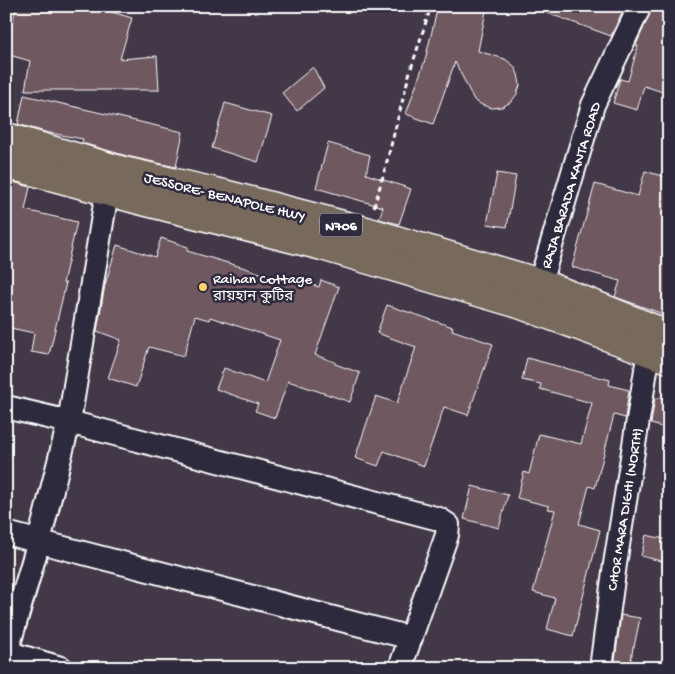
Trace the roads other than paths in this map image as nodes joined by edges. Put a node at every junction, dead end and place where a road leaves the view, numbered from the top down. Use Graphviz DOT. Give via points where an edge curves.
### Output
graph roads {
  1 [pos="640,6"];
  2 [pos="6,137"];
  3 [pos="6,164"];
  4 [pos="107,192"];
  5 [pos="540,283"];
  6 [pos="662,348"];
  7 [pos="6,407"];
  8 [pos="69,422"];
  9 [pos="6,533"];
  10 [pos="39,541"];
  11 [pos="411,638"];
  12 [pos="6,653"];
  13 [pos="61,668"];
  14 [pos="400,668"];
  15 [pos="601,668"];
  1 -- 5 [label="street, RAJA BARADA KANTA ROAD" via="593,105"];
  2 -- 5 [label="highway, JESSORE- BENAPOLE HWY / N706" via="123,171 366,231"];
  3 -- 4 [label="highway, JESSORE- BENAPOLE HWY / N706"];
  4 -- 6 [label="highway, JESSORE- BENAPOLE HWY / N706" via="322,246"];
  4 -- 8 [label="street"];
  5 -- 6 [label="highway, JESSORE- BENAPOLE HWY / N706"];
  6 -- 15 [label="street, CHOR MARA DIGHI (NORTH)" via="615,564"];
  7 -- 8 [label="street"];
  8 -- 10 [label="street"];
  8 -- 11 [label="street" via="439,519 448,525 447,535"];
  9 -- 10 [label="street"];
  10 -- 11 [label="street"];
  10 -- 12 [label="street"];
  11 -- 14 [label="street"];
  12 -- 13 [label="street"];
}
